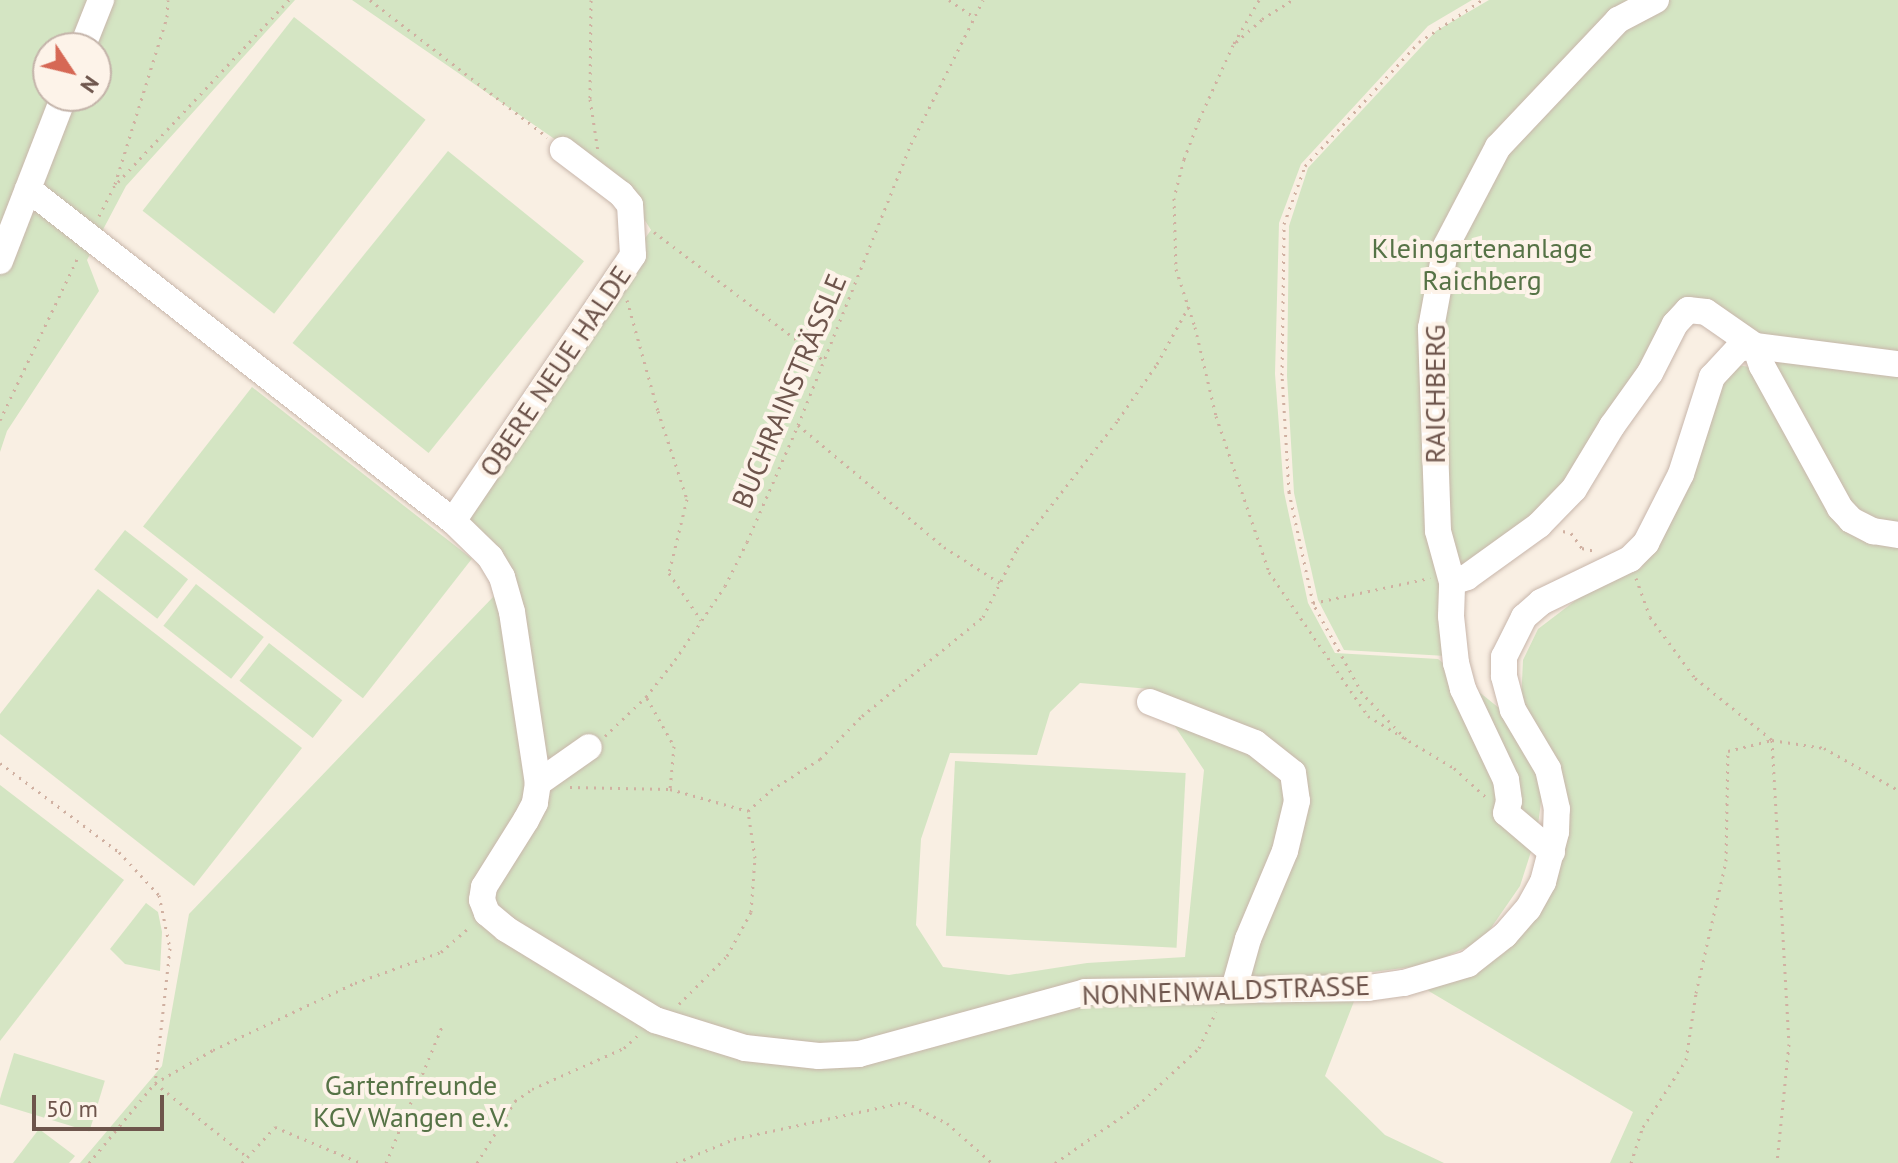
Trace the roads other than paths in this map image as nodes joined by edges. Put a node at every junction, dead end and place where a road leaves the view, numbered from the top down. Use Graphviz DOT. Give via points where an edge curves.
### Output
graph roads {
  1 [pos="101,0"];
  2 [pos="1656,0"];
  3 [pos="88,32"];
  4 [pos="58,112"];
  5 [pos="563,150"];
  6 [pos="28,189"];
  7 [pos="0,261"];
  8 [pos="1755,346"];
  9 [pos="1898,364"];
  10 [pos="453,521"];
  11 [pos="1898,535"];
  12 [pos="1450,578"];
  13 [pos="1150,702"];
  14 [pos="589,747"];
  15 [pos="538,783"];
  16 [pos="1552,852"];
  17 [pos="1229,989"];
  1 -- 3 [label="street"];
  2 -- 12 [label="street, RAICHBERG" via="1618,20 1509,132 1446,246 1431,328 1431,382 1438,531"];
  4 -- 6 [label="street"];
  5 -- 10 [label="street, OBERE NEUE HALDE" via="630,205 633,255"];
  6 -- 7 [label="street"];
  6 -- 10 [label="street"];
  8 -- 9 [label="street"];
  8 -- 11 [label="street" via="1840,508 1873,531"];
  8 -- 12 [label="street" via="1706,312 1688,310 1574,489 1539,525 1467,577"];
  8 -- 16 [label="street, NONNENWALDSTRASSE" via="1738,349 1712,377 1660,521 1630,559 1541,602 1524,617 1504,657 1507,693 1554,788"];
  10 -- 15 [label="street" via="490,557 502,577"];
  12 -- 16 [label="street, RAICHBERG" via="1456,663 1506,780 1506,813"];
  13 -- 17 [label="street" via="1255,743 1293,773 1297,801 1285,851"];
  14 -- 15 [label="street"];
  15 -- 17 [label="street, NONNENWALDSTRASSE" via="535,803 484,887 487,913 655,1020 745,1048 819,1056 859,1054 1085,992"];
  16 -- 17 [label="street, NONNENWALDSTRASSE" via="1528,909 1468,964 1368,988"];
}
